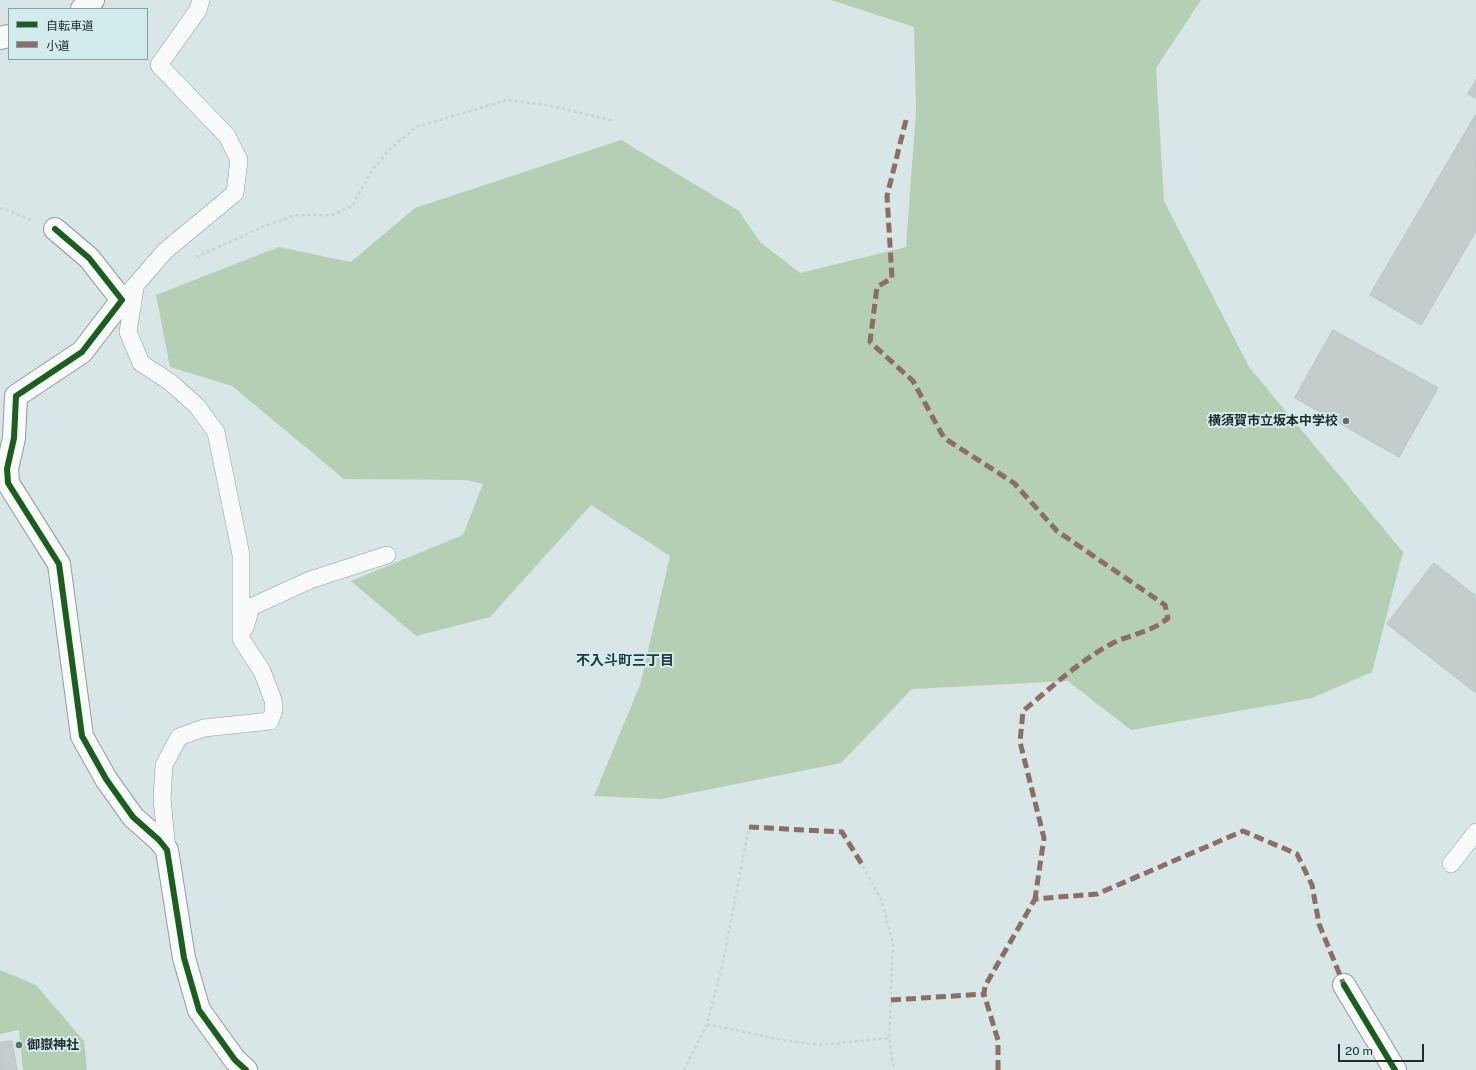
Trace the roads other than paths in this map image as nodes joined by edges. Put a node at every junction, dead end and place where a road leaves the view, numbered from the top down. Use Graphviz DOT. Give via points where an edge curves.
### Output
graph roads {
  1 [pos="93,0"];
  2 [pos="202,3"];
  3 [pos="83,8"];
  4 [pos="55,229"];
  5 [pos="128,294"];
  6 [pos="387,555"];
  7 [pos="241,639"];
  8 [pos="1476,832"];
  9 [pos="167,850"];
  10 [pos="1451,864"];
  11 [pos="1344,985"];
  12 [pos="246,1070"];
  13 [pos="1395,1070"];
  1 -- 3 [label="street"];
  2 -- 5 [label="lane" via="159,65 227,136 239,160 235,193 165,252"];
  4 -- 5 [label="street"];
  5 -- 7 [label="lane" via="128,332 141,363 170,382 197,406 216,432 241,555"];
  5 -- 9 [label="street" via="82,352 16,396 14,438 7,469 8,483 59,564 82,736 106,780 133,817"];
  6 -- 7 [label="lane" via="310,580 251,607"];
  7 -- 9 [label="lane" via="262,671 274,710 270,721 204,728 179,737 164,765 162,799"];
  8 -- 10 [label="lane"];
  9 -- 12 [label="street" via="184,958 199,1010 235,1060"];
  11 -- 13 [label="street"];
}
